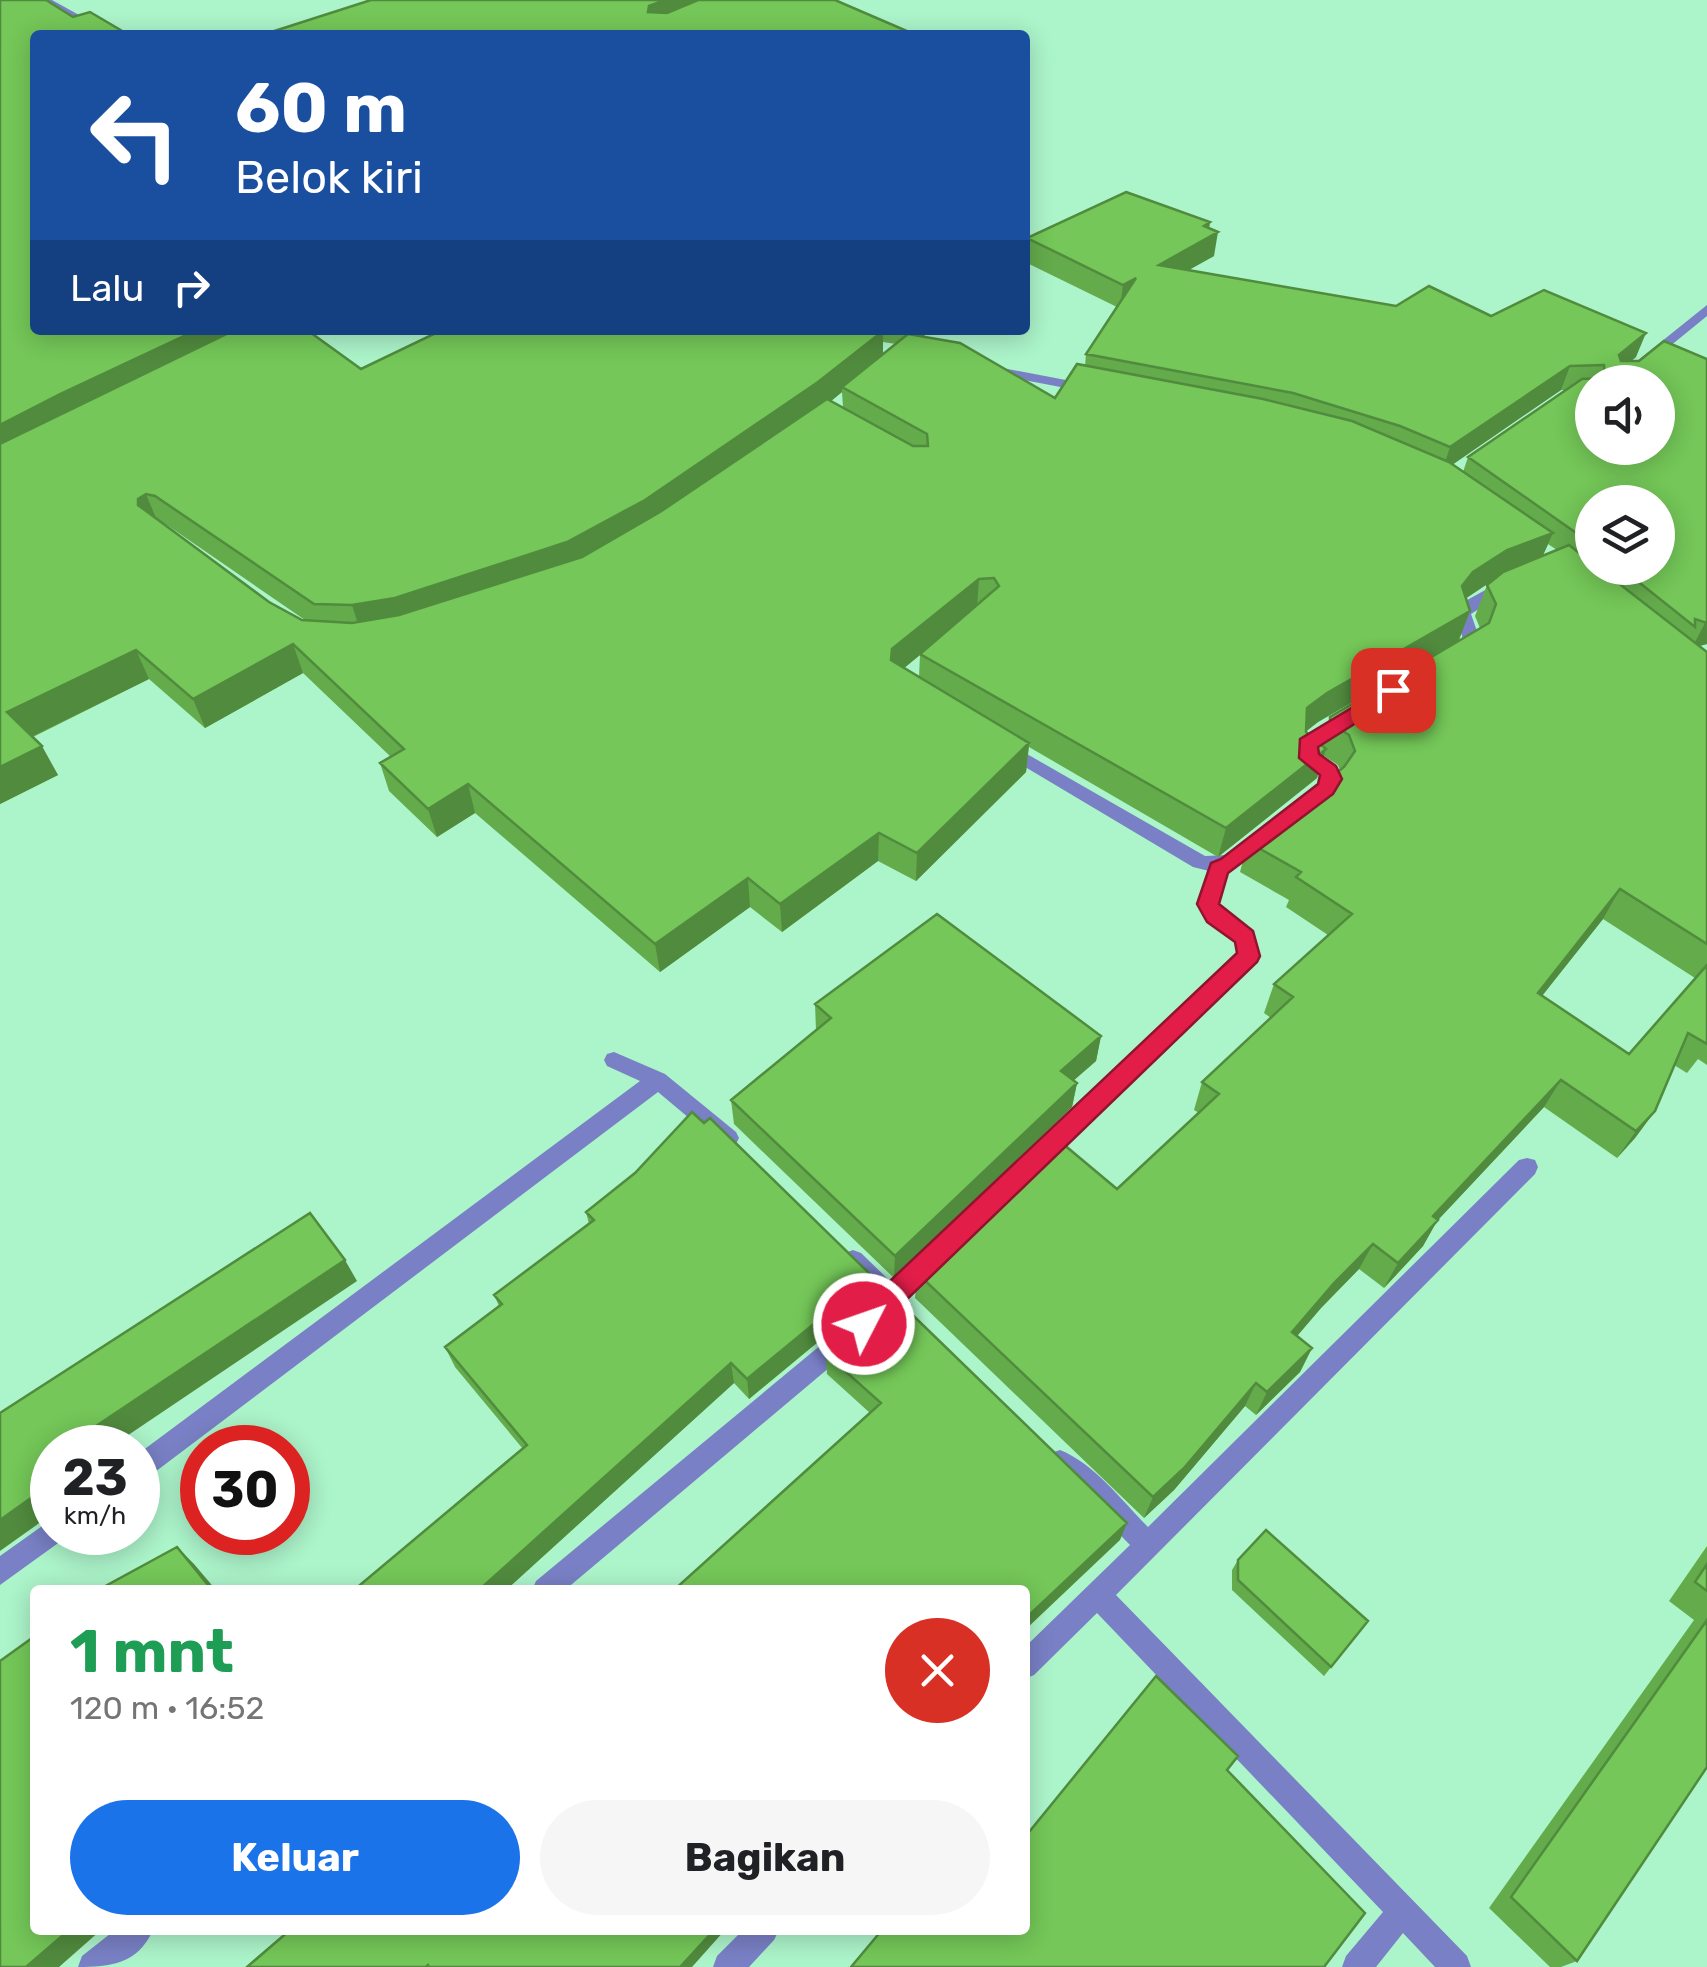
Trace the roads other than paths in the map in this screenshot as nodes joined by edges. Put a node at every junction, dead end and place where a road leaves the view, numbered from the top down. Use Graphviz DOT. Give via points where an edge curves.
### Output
graph roads {
  1 [pos="44,0"];
  2 [pos="101,30"];
  3 [pos="1707,309"];
  4 [pos="962,364"];
  5 [pos="1639,365"];
  6 [pos="1112,392"];
  7 [pos="1520,578"];
  8 [pos="1444,661"];
  9 [pos="1360,709"];
  10 [pos="982,734"];
  11 [pos="1304,806"];
  12 [pos="1274,830"];
  13 [pos="1219,868"];
  14 [pos="614,1060"];
  15 [pos="658,1080"];
  16 [pos="749,1158"];
  17 [pos="1526,1167"];
  18 [pos="1021,1176"];
  19 [pos="950,1244"];
  20 [pos="839,1246"];
  21 [pos="893,1300"];
  22 [pos="920,1326"];
  23 [pos="1039,1443"];
  24 [pos="160,1453"];
  25 [pos="1148,1545"];
  26 [pos="30,1549"];
  27 [pos="0,1572"];
  28 [pos="551,1585"];
  29 [pos="1099,1596"];
  30 [pos="1030,1661"];
  31 [pos="1402,1910"];
  32 [pos="132,1935"];
  33 [pos="759,1935"];
  34 [pos="93,1967"];
  35 [pos="728,1967"];
  36 [pos="1357,1967"];
  37 [pos="1456,1967"];
  1 -- 2 [label="street"];
  3 -- 5 [label="street"];
  4 -- 6 [label="street"];
  7 -- 8 [label="street" via="1466,608 1472,640"];
  9 -- 11 [label="street" via="1307,744 1310,758 1332,779"];
  10 -- 13 [label="street"];
  12 -- 13 [label="street"];
  13 -- 18 [label="street" via="1208,904 1245,938 1249,956"];
  14 -- 15 [label="street"];
  15 -- 16 [label="street"];
  15 -- 24 [label="street"];
  17 -- 25 [label="street"];
  19 -- 21 [label="street"];
  20 -- 21 [label="street"];
  21 -- 22 [label="street"];
  21 -- 28 [label="street"];
  23 -- 25 [label="street"];
  25 -- 29 [label="street"];
  26 -- 27 [label="street"];
  29 -- 30 [label="street"];
  29 -- 31 [label="street"];
  31 -- 36 [label="street"];
  31 -- 37 [label="street"];
  32 -- 34 [label="street"];
  33 -- 35 [label="street"];
}
